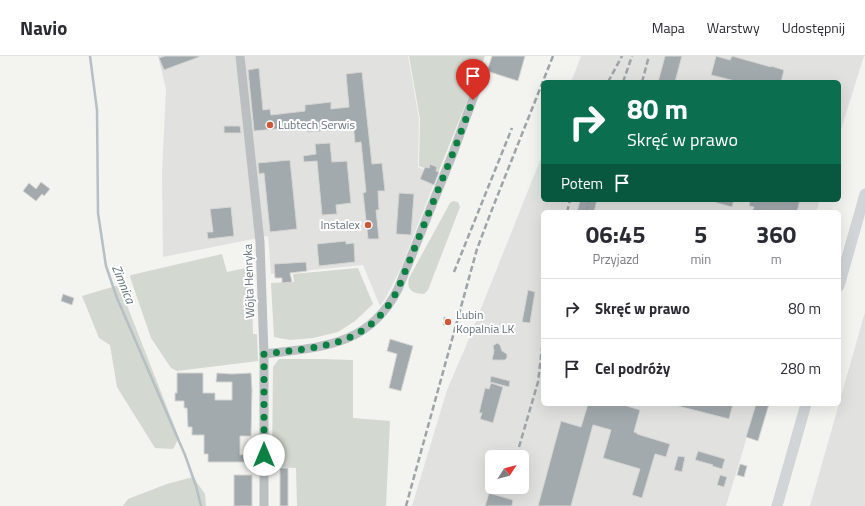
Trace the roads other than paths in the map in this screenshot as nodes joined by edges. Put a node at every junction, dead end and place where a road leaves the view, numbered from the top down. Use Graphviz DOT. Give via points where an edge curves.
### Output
graph roads {
  1 [pos="240,56"];
  2 [pos="482,74"];
  3 [pos="865,194"];
  4 [pos="841,279"];
  5 [pos="264,354"];
  6 [pos="805,406"];
  7 [pos="264,506"];
  8 [pos="777,506"];
  1 -- 5 [label="street, Wójta Henryka" via="260,242"];
  2 -- 5 [label="street" via="401,282 383,314 369,327 342,341 314,348"];
  3 -- 4 [label="main road"];
  5 -- 7 [label="street, Wójta Henryka"];
  6 -- 8 [label="main road"];
}
